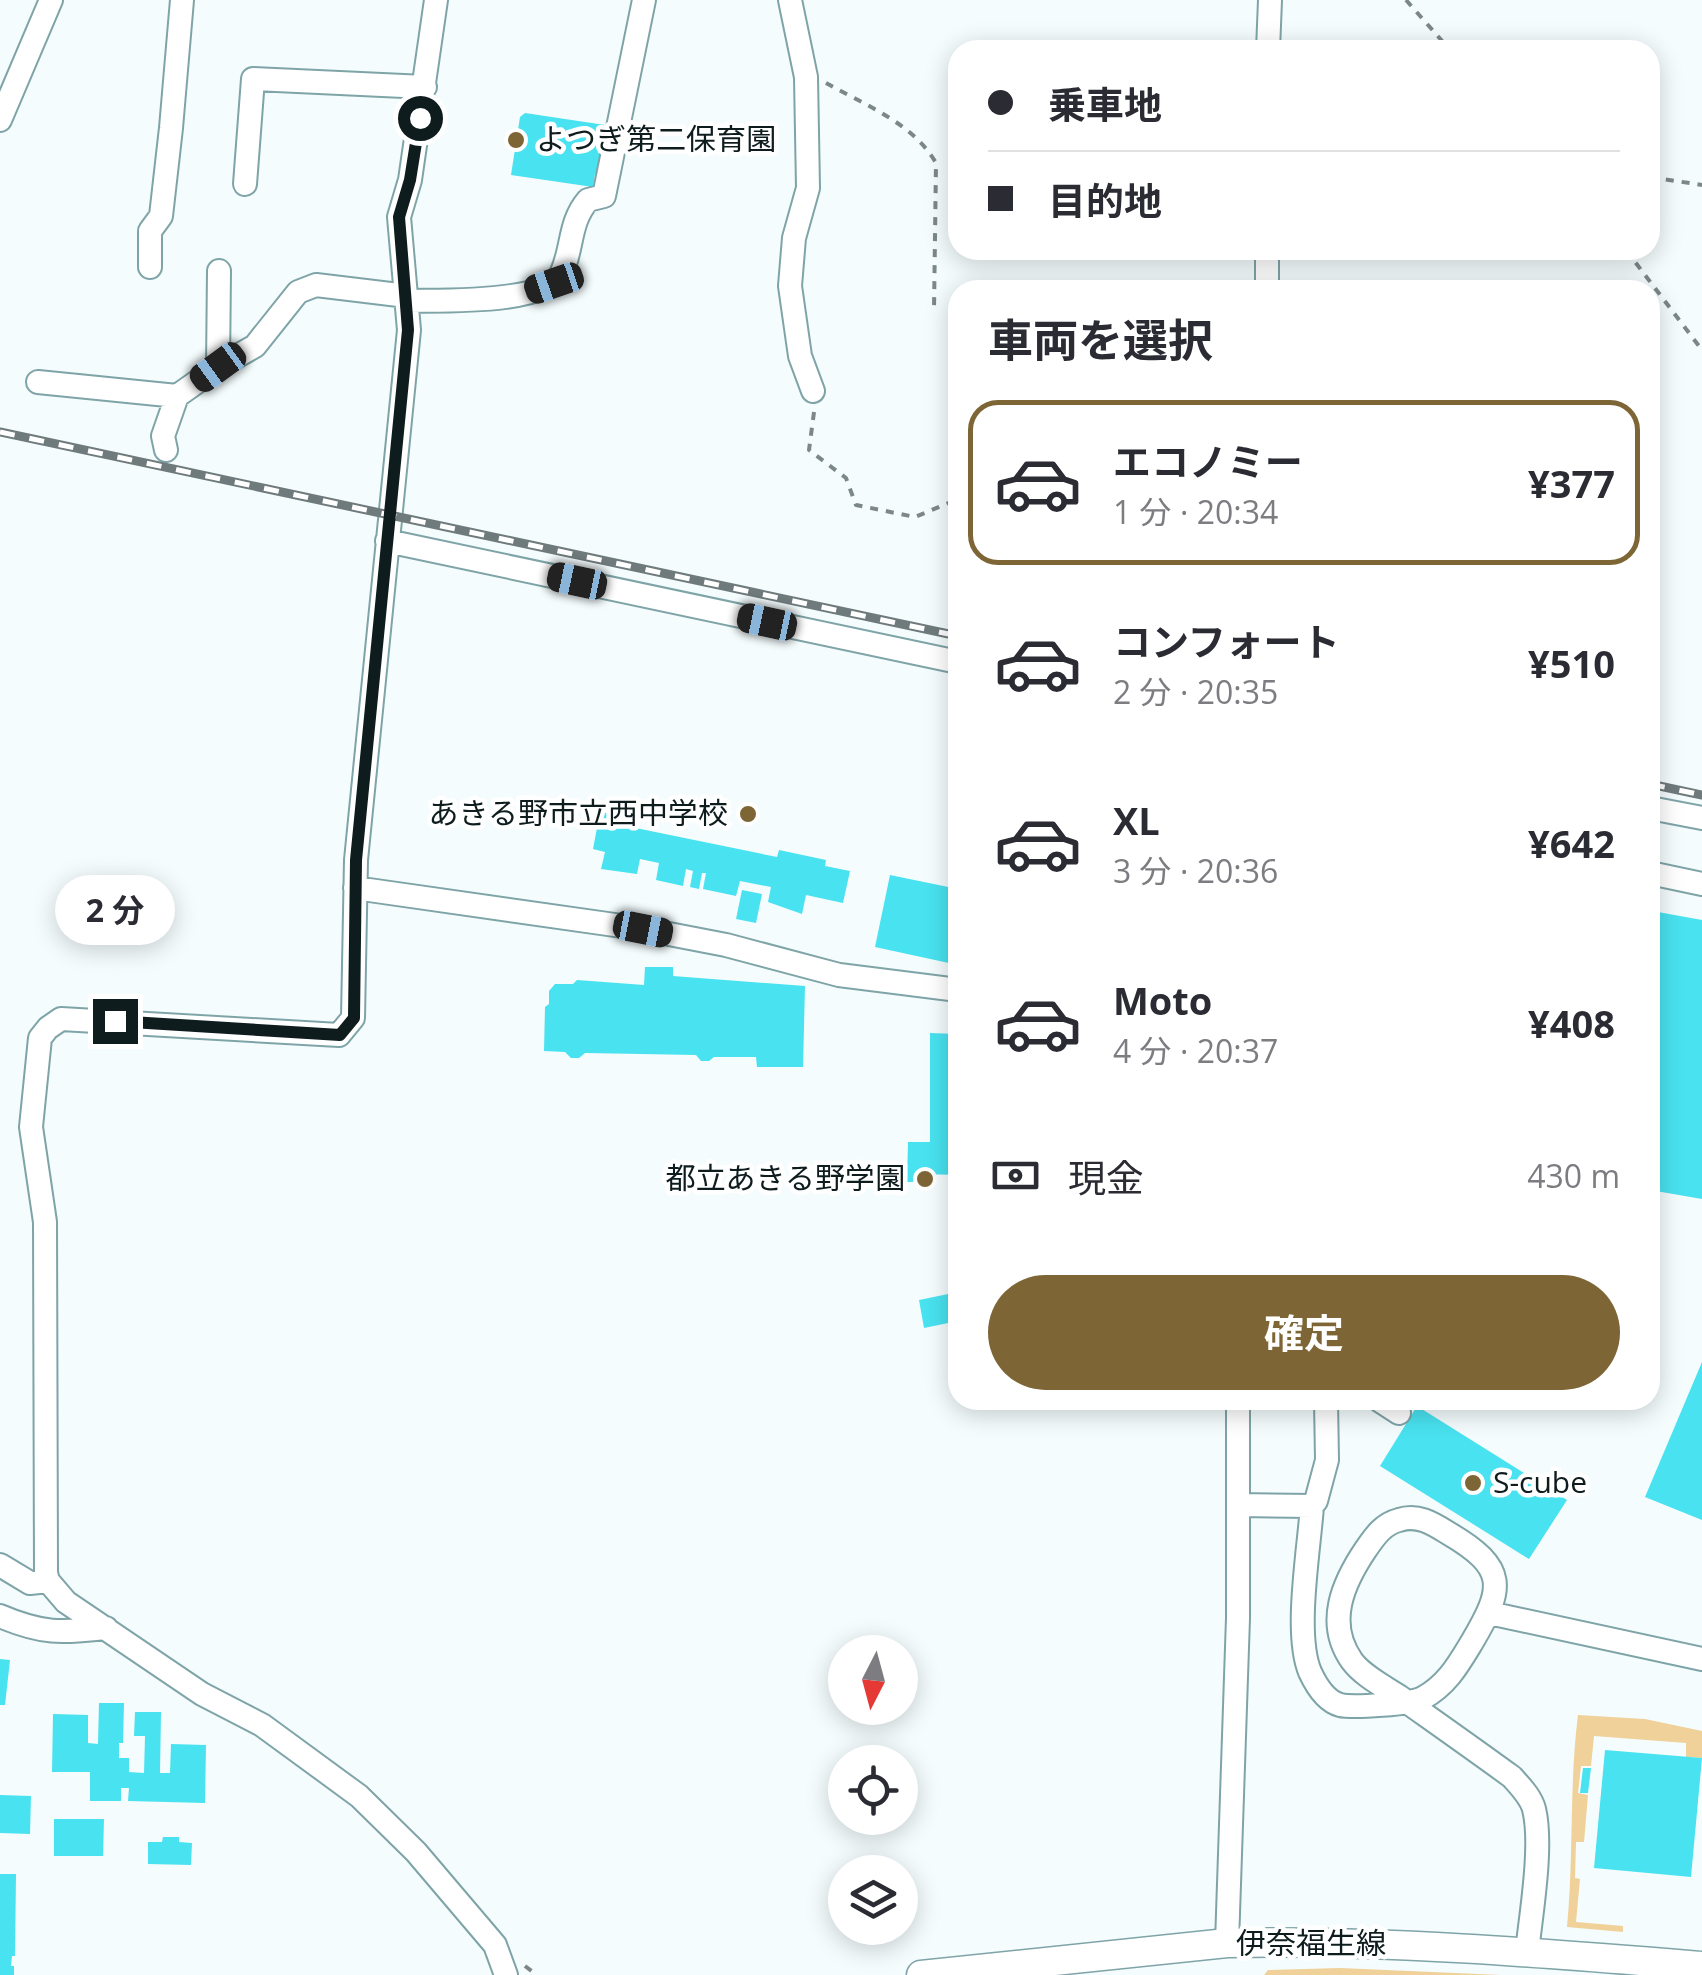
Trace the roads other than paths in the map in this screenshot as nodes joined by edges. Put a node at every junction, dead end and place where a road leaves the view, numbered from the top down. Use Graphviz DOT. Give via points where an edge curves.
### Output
graph roads {
  1 [pos="50,0"];
  2 [pos="182,0"];
  3 [pos="436,0"];
  4 [pos="644,0"];
  5 [pos="790,0"];
  6 [pos="1270,0"];
  7 [pos="1268,40"];
  8 [pos="424,87"];
  9 [pos="0,120"];
  10 [pos="245,184"];
  11 [pos="150,267"];
  12 [pos="219,271"];
  13 [pos="407,298"];
  14 [pos="218,367"];
  15 [pos="38,382"];
  16 [pos="814,391"];
  17 [pos="178,396"];
  18 [pos="166,450"];
  19 [pos="387,541"];
  20 [pos="948,660"];
  21 [pos="1660,810"];
  22 [pos="1702,818"];
  23 [pos="1660,875"];
  24 [pos="1702,884"];
  25 [pos="356,888"];
  26 [pos="948,989"];
  27 [pos="1238,1410"];
  28 [pos="1326,1410"];
  29 [pos="1238,1506"];
  30 [pos="1312,1506"];
  31 [pos="0,1565"];
  32 [pos="48,1581"];
  33 [pos="1489,1614"];
  34 [pos="0,1616"];
  35 [pos="106,1628"];
  36 [pos="1702,1659"];
  37 [pos="1408,1702"];
  38 [pos="1227,1943"];
  39 [pos="1528,1952"];
  40 [pos="1702,1966"];
  41 [pos="506,1975"];
  42 [pos="921,1975"];
  1 -- 9 [label="street"];
  2 -- 11 [label="street" via="172,128 160,216 150,231"];
  3 -- 8 [label="street"];
  4 -- 13 [label="street" via="604,196 588,200 574,220 562,274 554,283 499,299"];
  5 -- 16 [label="street" via="805,72 808,188 790,286 800,356"];
  6 -- 7 [label="street"];
  8 -- 10 [label="street" via="253,79"];
  8 -- 13 [label="street" via="399,217"];
  12 -- 14 [label="street"];
  13 -- 14 [label="street" via="316,286 298,292 255,346"];
  13 -- 19 [label="street"];
  14 -- 17 [label="street"];
  15 -- 17 [label="street"];
  17 -- 18 [label="street" via="163,436"];
  19 -- 20 [label="street"];
  19 -- 25 [label="street"];
  21 -- 22 [label="street"];
  23 -- 24 [label="street"];
  25 -- 26 [label="street" via="643,929 839,975"];
  25 -- 32 [label="street" via="354,1018 340,1035 61,1019 40,1038 31,1127 45,1222"];
  27 -- 29 [label="street"];
  28 -- 30 [label="street" via="1326,1460"];
  29 -- 30 [label="street"];
  29 -- 38 [label="street"];
  30 -- 37 [label="street" via="1304,1633 1310,1672 1341,1705"];
  31 -- 32 [label="street" via="30,1583"];
  32 -- 35 [label="street" via="58,1596"];
  33 -- 36 [label="street"];
  33 -- 37 [label="street" via="1450,1679"];
  33 -- 37 [label="street" via="1496,1600 1491,1568 1463,1541 1424,1519 1396,1520 1380,1529 1344,1587 1338,1626 1354,1664"];
  34 -- 35 [label="street" via="32,1630"];
  35 -- 41 [label="street" via="359,1796 496,1945"];
  37 -- 39 [label="street" via="1512,1777 1534,1808"];
  38 -- 39 [label="main road, 伊奈福生線"];
  38 -- 42 [label="main road, 伊奈福生線"];
  39 -- 40 [label="main road, 伊奈福生線"];
}
